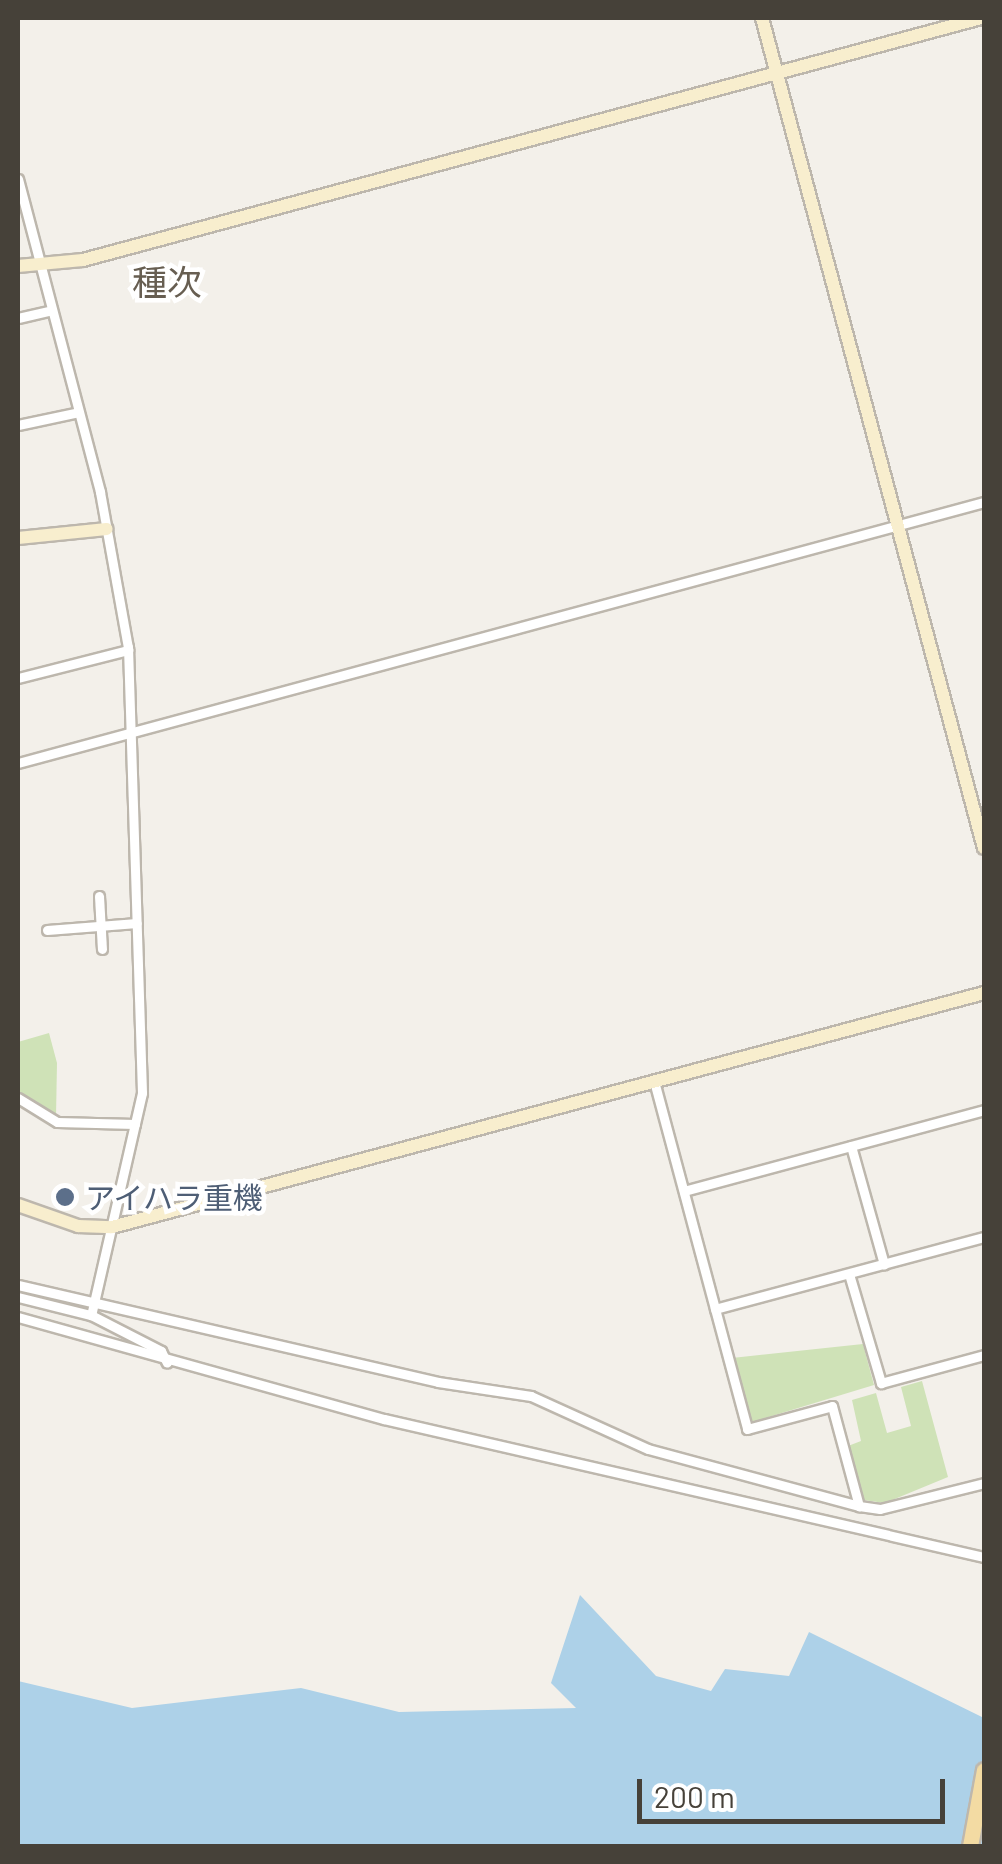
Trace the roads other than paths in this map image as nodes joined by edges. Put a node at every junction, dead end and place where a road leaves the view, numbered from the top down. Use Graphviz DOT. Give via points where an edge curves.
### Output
graph roads {
  1 [pos="762,18"];
  2 [pos="981,18"];
  3 [pos="777,74"];
  4 [pos="18,179"];
  5 [pos="41,266"];
  6 [pos="20,267"];
  7 [pos="52,310"];
  8 [pos="18,318"];
  9 [pos="79,412"];
  10 [pos="18,425"];
  11 [pos="984,502"];
  12 [pos="898,526"];
  13 [pos="107,529"];
  14 [pos="18,538"];
  15 [pos="128,650"];
  16 [pos="18,678"];
  17 [pos="130,732"];
  18 [pos="18,763"];
  19 [pos="984,848"];
  20 [pos="99,896"];
  21 [pos="137,923"];
  22 [pos="101,926"];
  23 [pos="46,930"];
  24 [pos="102,950"];
  25 [pos="984,993"];
  26 [pos="654,1081"];
  27 [pos="18,1098"];
  28 [pos="984,1110"];
  29 [pos="135,1124"];
  30 [pos="851,1146"];
  31 [pos="684,1191"];
  32 [pos="18,1205"];
  33 [pos="112,1227"];
  34 [pos="984,1238"];
  35 [pos="884,1264"];
  36 [pos="850,1274"];
  37 [pos="18,1285"];
  38 [pos="18,1297"];
  39 [pos="97,1304"];
  40 [pos="716,1310"];
  41 [pos="91,1315"];
  42 [pos="18,1317"];
  43 [pos="984,1355"];
  44 [pos="167,1363"];
  45 [pos="984,1483"];
  46 [pos="859,1506"];
  47 [pos="984,1557"];
  48 [pos="984,1770"];
  49 [pos="970,1846"];
  1 -- 3 [label="street"];
  2 -- 3 [label="street"];
  3 -- 5 [label="street"];
  3 -- 12 [label="street"];
  4 -- 5 [label="street"];
  5 -- 6 [label="street"];
  5 -- 7 [label="street"];
  7 -- 8 [label="street"];
  7 -- 9 [label="street"];
  9 -- 10 [label="street"];
  9 -- 13 [label="street"];
  11 -- 12 [label="street"];
  12 -- 17 [label="street"];
  12 -- 19 [label="street"];
  13 -- 14 [label="street"];
  13 -- 15 [label="street"];
  15 -- 16 [label="street"];
  15 -- 17 [label="street"];
  17 -- 18 [label="street"];
  17 -- 21 [label="street"];
  20 -- 22 [label="street"];
  21 -- 22 [label="street"];
  21 -- 29 [label="street" via="142,1094"];
  22 -- 23 [label="street"];
  22 -- 24 [label="street"];
  25 -- 26 [label="street"];
  26 -- 31 [label="street"];
  26 -- 33 [label="street"];
  27 -- 29 [label="street" via="57,1122"];
  28 -- 30 [label="street"];
  29 -- 33 [label="street"];
  30 -- 31 [label="street"];
  30 -- 35 [label="street"];
  31 -- 40 [label="street"];
  32 -- 33 [label="street" via="92,1230"];
  33 -- 39 [label="street"];
  34 -- 35 [label="street"];
  35 -- 36 [label="street"];
  36 -- 40 [label="street"];
  36 -- 43 [label="street" via="881,1384"];
  37 -- 39 [label="street"];
  38 -- 41 [label="street"];
  39 -- 41 [label="street"];
  39 -- 46 [label="street" via="438,1382 531,1396 648,1449"];
  40 -- 46 [label="street" via="747,1429 832,1406"];
  41 -- 44 [label="street" via="161,1351"];
  42 -- 44 [label="street"];
  44 -- 47 [label="street"];
  45 -- 46 [label="street" via="880,1510"];
  48 -- 49 [label="main road"];
}
